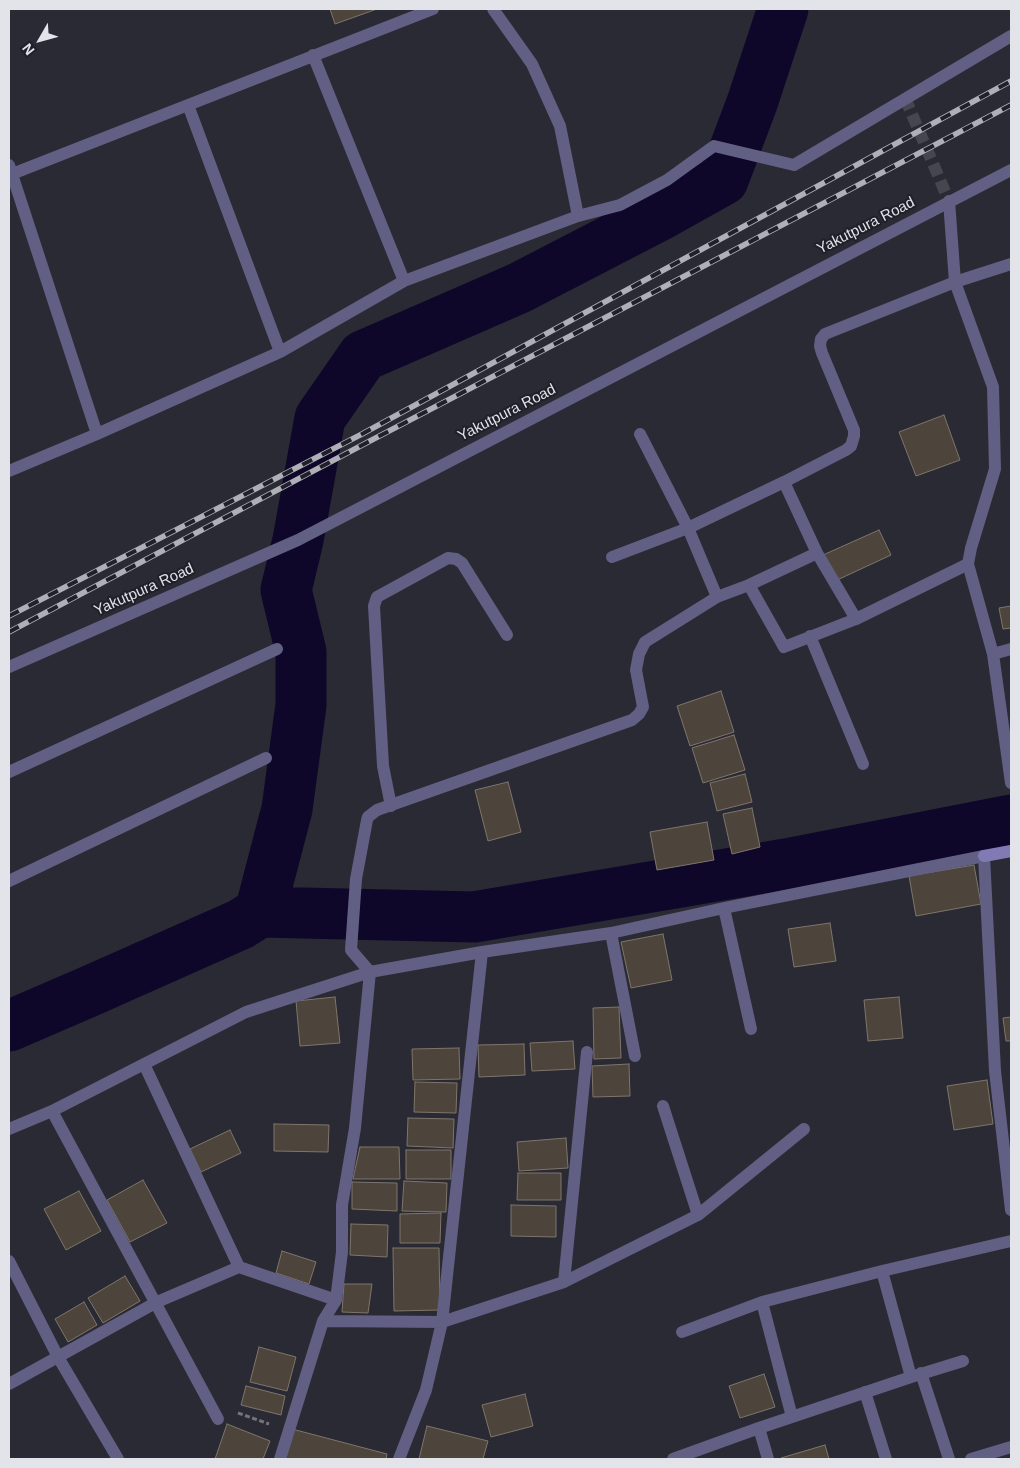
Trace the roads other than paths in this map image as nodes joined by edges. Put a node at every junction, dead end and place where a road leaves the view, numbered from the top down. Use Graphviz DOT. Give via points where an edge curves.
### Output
graph roads {
  1 [pos="433,9"];
  2 [pos="493,9"];
  3 [pos="1011,36"];
  4 [pos="313,55"];
  5 [pos="188,105"];
  6 [pos="10,170"];
  7 [pos="1011,170"];
  8 [pos="949,201"];
  9 [pos="578,216"];
  10 [pos="1011,264"];
  11 [pos="404,281"];
  12 [pos="955,282"];
  13 [pos="280,352"];
  14 [pos="97,434"];
  15 [pos="640,434"];
  16 [pos="9,471"];
  17 [pos="784,482"];
  18 [pos="688,528"];
  19 [pos="818,553"];
  20 [pos="612,557"];
  21 [pos="968,564"];
  22 [pos="750,585"];
  23 [pos="717,597"];
  24 [pos="856,619"];
  25 [pos="507,635"];
  26 [pos="810,636"];
  27 [pos="277,649"];
  28 [pos="1011,649"];
  29 [pos="993,654"];
  30 [pos="9,667"];
  31 [pos="266,758"];
  32 [pos="863,764"];
  33 [pos="9,772"];
  34 [pos="1011,783"];
  35 [pos="391,806"];
  36 [pos="1011,851"];
  37 [pos="984,856"];
  38 [pos="9,881"];
  39 [pos="724,908"];
  40 [pos="611,933"];
  41 [pos="482,952"];
  42 [pos="370,972"];
  43 [pos="751,1029"];
  44 [pos="587,1052"];
  45 [pos="635,1056"];
  46 [pos="144,1064"];
  47 [pos="663,1106"];
  48 [pos="52,1111"];
  49 [pos="9,1129"];
  50 [pos="804,1129"];
  51 [pos="1011,1210"];
  52 [pos="698,1215"];
  53 [pos="1011,1241"];
  54 [pos="9,1261"];
  55 [pos="239,1268"];
  56 [pos="882,1271"];
  57 [pos="564,1282"];
  58 [pos="336,1300"];
  59 [pos="156,1302"];
  60 [pos="762,1302"];
  61 [pos="323,1321"];
  62 [pos="442,1322"];
  63 [pos="682,1332"];
  64 [pos="58,1357"];
  65 [pos="963,1361"];
  66 [pos="916,1375"];
  67 [pos="9,1384"];
  68 [pos="865,1392"];
  69 [pos="792,1417"];
  70 [pos="218,1419"];
  71 [pos="760,1428"];
  72 [pos="1011,1447"];
  73 [pos="118,1459"];
  74 [pos="280,1459"];
  75 [pos="400,1459"];
  76 [pos="673,1459"];
  77 [pos="768,1459"];
  78 [pos="886,1459"];
  79 [pos="949,1459"];
  80 [pos="971,1459"];
  1 -- 4 [label="street"];
  2 -- 9 [label="street" via="532,64 560,126"];
  3 -- 9 [label="street" via="794,165 714,146 667,180 620,205"];
  4 -- 5 [label="street"];
  4 -- 11 [label="street"];
  5 -- 6 [label="street"];
  5 -- 13 [label="street"];
  6 -- 14 [label="street"];
  7 -- 8 [label="street, Yakutpura Road"];
  8 -- 12 [label="street"];
  8 -- 30 [label="street, Yakutpura Road" via="298,540"];
  9 -- 11 [label="street"];
  10 -- 12 [label="street"];
  11 -- 13 [label="street"];
  12 -- 17 [label="street" via="826,334 821,339 822,353 854,430 853,441 846,450"];
  12 -- 21 [label="street" via="993,387 995,469"];
  13 -- 14 [label="street"];
  14 -- 16 [label="street"];
  15 -- 18 [label="street"];
  17 -- 18 [label="street"];
  17 -- 19 [label="street"];
  18 -- 20 [label="street"];
  18 -- 23 [label="street"];
  19 -- 22 [label="street"];
  19 -- 24 [label="street"];
  21 -- 24 [label="street"];
  21 -- 29 [label="street"];
  22 -- 23 [label="street"];
  22 -- 26 [label="street" via="784,647"];
  23 -- 35 [label="street" via="645,642 636,670 643,707 632,720"];
  24 -- 26 [label="street"];
  25 -- 35 [label="street" via="462,563 456,559 448,558 377,597 374,606 383,766"];
  26 -- 32 [label="street"];
  27 -- 33 [label="street"];
  28 -- 29 [label="street"];
  29 -- 34 [label="street"];
  31 -- 38 [label="street"];
  35 -- 42 [label="street" via="372,813 367,820 356,879 351,950"];
  36 -- 37 [label="street"];
  37 -- 39 [label="street"];
  37 -- 51 [label="street" via="995,1071"];
  39 -- 40 [label="street"];
  39 -- 43 [label="street"];
  40 -- 41 [label="street"];
  40 -- 45 [label="street"];
  41 -- 42 [label="street"];
  41 -- 62 [label="street"];
  42 -- 46 [label="street" via="246,1012"];
  42 -- 58 [label="street" via="356,1128 342,1205 342,1252"];
  44 -- 57 [label="street"];
  46 -- 48 [label="street"];
  46 -- 55 [label="street"];
  47 -- 52 [label="street"];
  48 -- 49 [label="street"];
  48 -- 59 [label="street"];
  50 -- 52 [label="street"];
  52 -- 57 [label="street"];
  53 -- 56 [label="street"];
  54 -- 64 [label="street"];
  55 -- 58 [label="street"];
  55 -- 59 [label="street"];
  56 -- 60 [label="street"];
  56 -- 66 [label="street"];
  57 -- 62 [label="street"];
  58 -- 61 [label="street"];
  59 -- 64 [label="street"];
  59 -- 70 [label="street"];
  60 -- 63 [label="street"];
  60 -- 69 [label="street"];
  61 -- 62 [label="street"];
  61 -- 74 [label="street"];
  62 -- 75 [label="street" via="426,1390"];
  64 -- 67 [label="street"];
  64 -- 73 [label="street"];
  65 -- 66 [label="street"];
  66 -- 68 [label="street"];
  66 -- 79 [label="street"];
  68 -- 69 [label="street"];
  68 -- 78 [label="street"];
  69 -- 71 [label="street"];
  71 -- 76 [label="street"];
  71 -- 77 [label="street"];
  72 -- 80 [label="street"];
}
